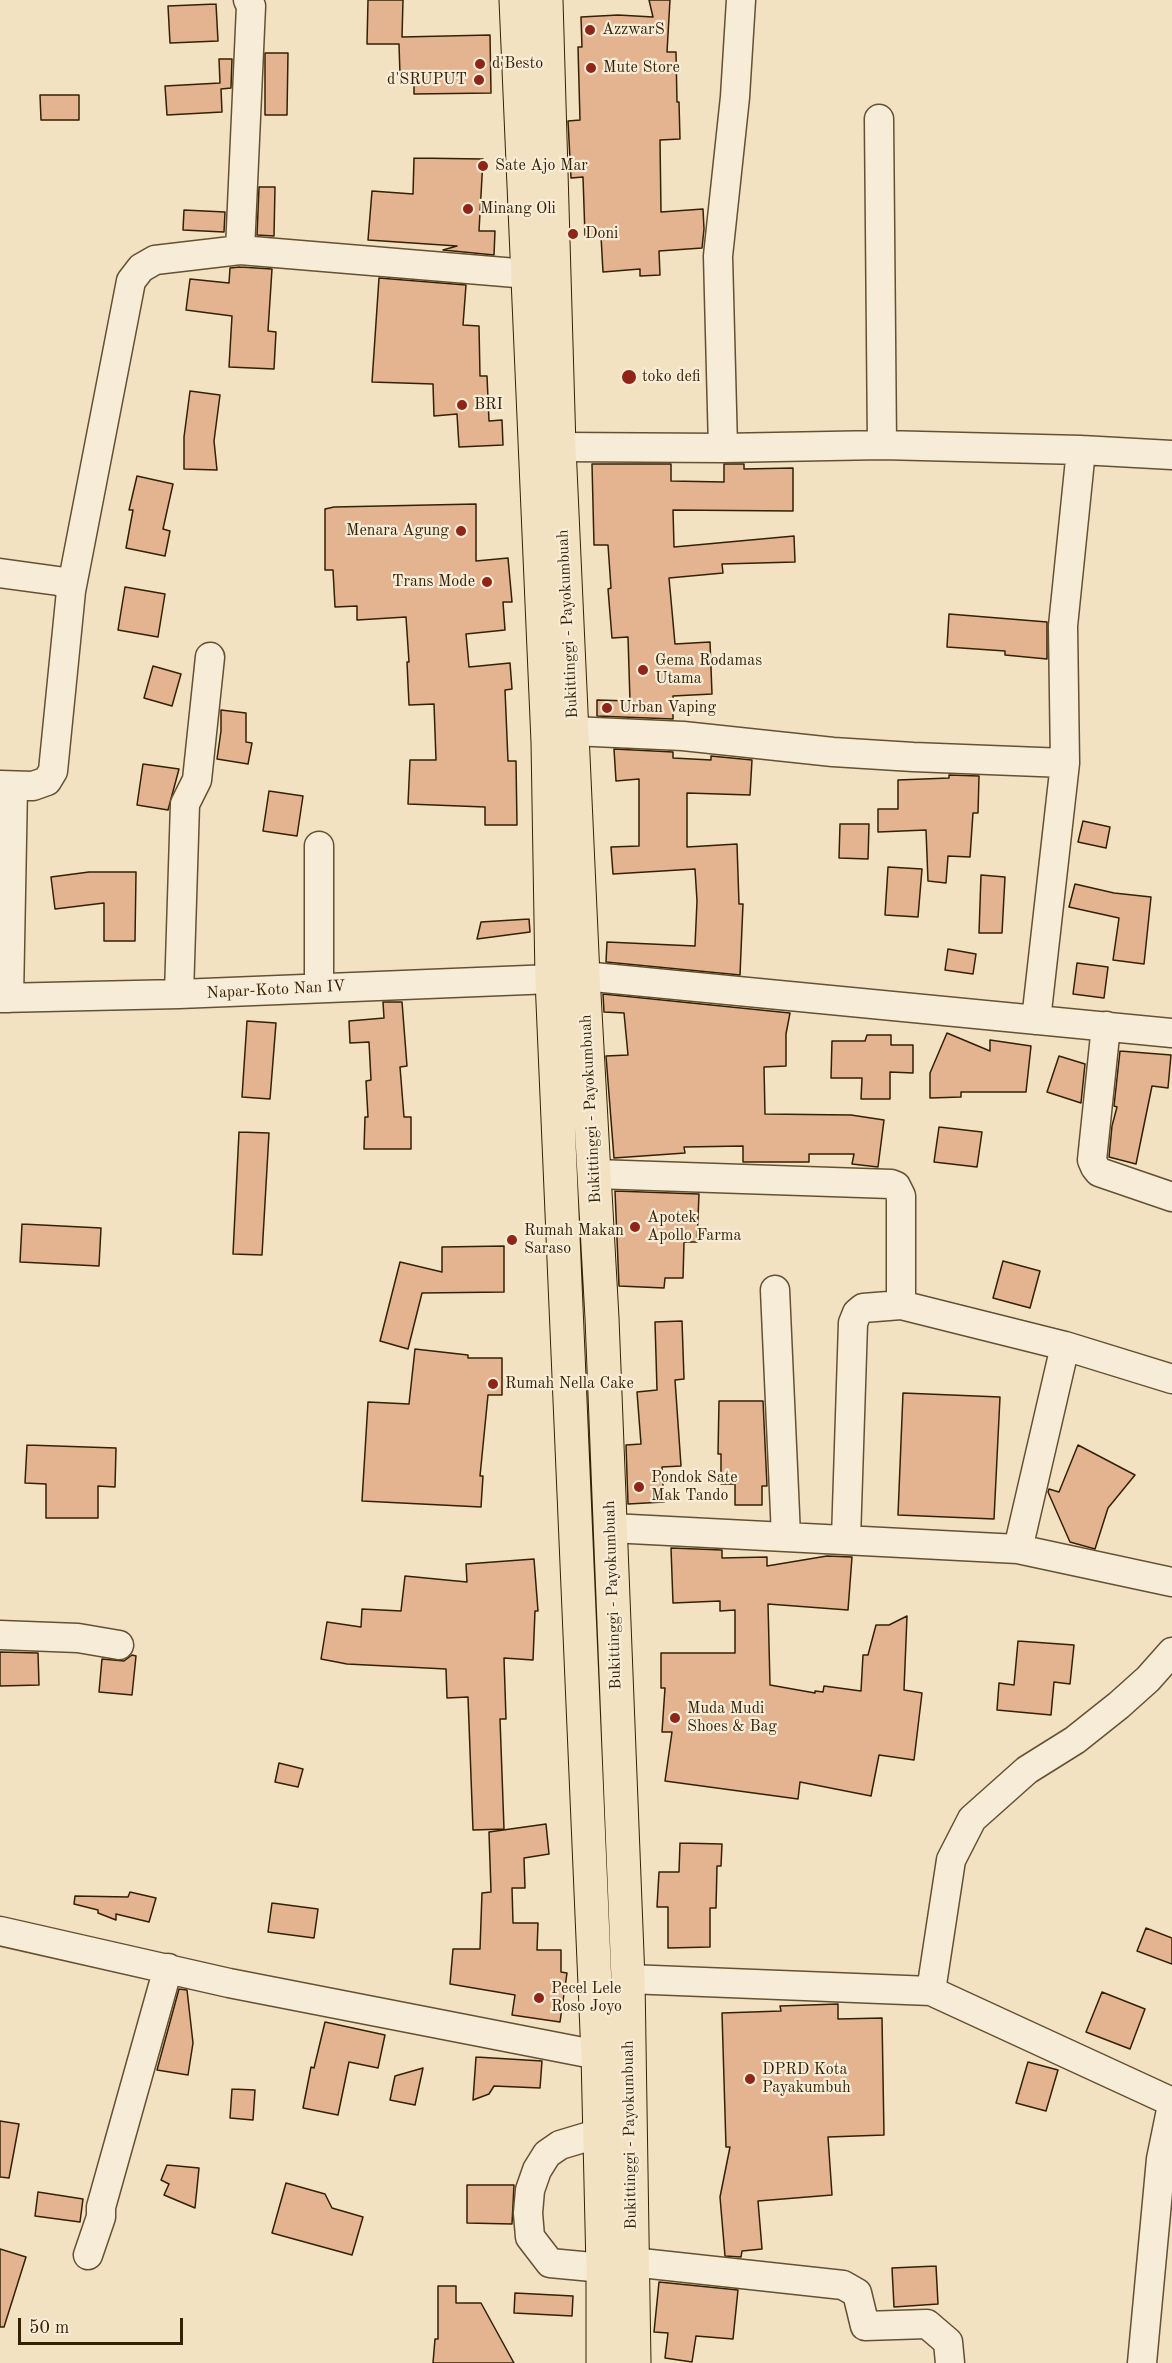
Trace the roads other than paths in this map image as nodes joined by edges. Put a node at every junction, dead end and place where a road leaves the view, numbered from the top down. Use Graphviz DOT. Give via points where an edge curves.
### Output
graph roads {
  1 [pos="248,0"];
  2 [pos="516,0"];
  3 [pos="546,0"];
  4 [pos="741,0"];
  5 [pos="879,119"];
  6 [pos="240,250"];
  7 [pos="528,274"];
  8 [pos="882,445"];
  9 [pos="559,447"];
  10 [pos="723,448"];
  11 [pos="1081,450"];
  12 [pos="1172,455"];
  13 [pos="0,573"];
  14 [pos="71,591"];
  15 [pos="210,657"];
  16 [pos="572,731"];
  17 [pos="1065,764"];
  18 [pos="7,785"];
  19 [pos="319,846"];
  20 [pos="567,978"];
  21 [pos="318,988"];
  22 [pos="179,994"];
  23 [pos="4,998"];
  24 [pos="1036,1020"];
  25 [pos="1106,1026"];
  26 [pos="1172,1033"];
  27 [pos="595,1174"];
  28 [pos="1172,1197"];
  29 [pos="775,1290"];
  30 [pos="901,1305"];
  31 [pos="602,1318"];
  32 [pos="567,1321"];
  33 [pos="1065,1346"];
  34 [pos="1172,1379"];
  35 [pos="604,1425"];
  36 [pos="571,1426"];
  37 [pos="611,1528"];
  38 [pos="786,1536"];
  39 [pos="846,1539"];
  40 [pos="1018,1549"];
  41 [pos="1172,1582"];
  42 [pos="0,1635"];
  43 [pos="119,1645"];
  44 [pos="1172,1652"];
  45 [pos="0,1931"];
  46 [pos="168,1968"];
  47 [pos="628,1979"];
  48 [pos="932,1991"];
  49 [pos="598,2055"];
  50 [pos="1172,2104"];
  51 [pos="600,2133"];
  52 [pos="1166,2161"];
  53 [pos="88,2255"];
  54 [pos="618,2265"];
  55 [pos="603,2363"];
  56 [pos="634,2363"];
  57 [pos="950,2363"];
  58 [pos="1142,2363"];
  1 -- 6 [label="street" via="251,6"];
  2 -- 7 [label="highway, Bukittinggi - Payokumbuah"];
  3 -- 9 [label="highway, Bukittinggi - Payokumbuah"];
  4 -- 10 [label="street" via="718,256"];
  5 -- 8 [label="street"];
  6 -- 7 [label="street"];
  6 -- 14 [label="street" via="155,260 141,268 131,281"];
  7 -- 20 [label="highway, Bukittinggi - Payokumbuah" via="548,742"];
  8 -- 10 [label="street"];
  8 -- 11 [label="street"];
  9 -- 10 [label="street"];
  9 -- 16 [label="highway, Bukittinggi - Payokumbuah"];
  11 -- 12 [label="street"];
  11 -- 17 [label="street" via="1063,626"];
  13 -- 14 [label="street" via="58,581"];
  14 -- 18 [label="street" via="53,771 47,781 33,786"];
  15 -- 22 [label="street" via="197,780 185,804"];
  16 -- 17 [label="street" via="683,736 844,753"];
  16 -- 20 [label="highway, Bukittinggi - Payokumbuah"];
  17 -- 24 [label="street"];
  18 -- 23 [label="street"];
  19 -- 21 [label="street"];
  20 -- 21 [label="street, Napar-Koto Nan IV"];
  20 -- 24 [label="street, Napar-Koto Nan IV"];
  20 -- 27 [label="highway, Bukittinggi - Payokumbuah"];
  20 -- 32 [label="highway, Bukittinggi - Payokumbuah"];
  21 -- 22 [label="street, Napar-Koto Nan IV"];
  22 -- 23 [label="street, Napar-Koto Nan IV"];
  24 -- 25 [label="street, Napar-Koto Nan IV"];
  25 -- 26 [label="street, Napar-Koto Nan IV"];
  25 -- 28 [label="street" via="1092,1160 1099,1172"];
  27 -- 30 [label="street" via="896,1186 901,1196"];
  27 -- 31 [label="highway, Bukittinggi - Payokumbuah"];
  29 -- 38 [label="street"];
  30 -- 33 [label="street"];
  30 -- 39 [label="street" via="863,1308 853,1323"];
  31 -- 32 [label="highway"];
  31 -- 35 [label="highway, Bukittinggi - Payokumbuah"];
  32 -- 36 [label="highway, Bukittinggi - Payokumbuah"];
  33 -- 34 [label="street"];
  33 -- 40 [label="street"];
  35 -- 36 [label="highway"];
  35 -- 37 [label="highway, Bukittinggi - Payokumbuah"];
  36 -- 49 [label="highway, Bukittinggi - Payokumbuah"];
  37 -- 38 [label="street"];
  37 -- 47 [label="highway, Bukittinggi - Payokumbuah"];
  38 -- 39 [label="street"];
  39 -- 40 [label="street"];
  40 -- 41 [label="street"];
  42 -- 43 [label="street" via="78,1638"];
  44 -- 48 [label="street" via="1119,1705 1075,1740 1027,1770 972,1819 951,1860"];
  45 -- 46 [label="street"];
  46 -- 49 [label="street"];
  46 -- 53 [label="street"];
  47 -- 48 [label="street"];
  47 -- 54 [label="highway, Bukittinggi - Payokumbuah"];
  48 -- 50 [label="street"];
  49 -- 51 [label="highway, Bukittinggi - Payokumbuah"];
  50 -- 52 [label="street"];
  51 -- 54 [label="highway, Bukittinggi - Payokumbuah"];
  51 -- 54 [label="street" via="560,2145 547,2154 530,2190 530,2237 550,2263"];
  52 -- 58 [label="street"];
  54 -- 55 [label="highway, Bukittinggi - Payokumbuah"];
  54 -- 56 [label="highway, Bukittinggi - Payokumbuah"];
  54 -- 57 [label="street" via="843,2286 857,2293 865,2326 927,2324 948,2342"];
}
